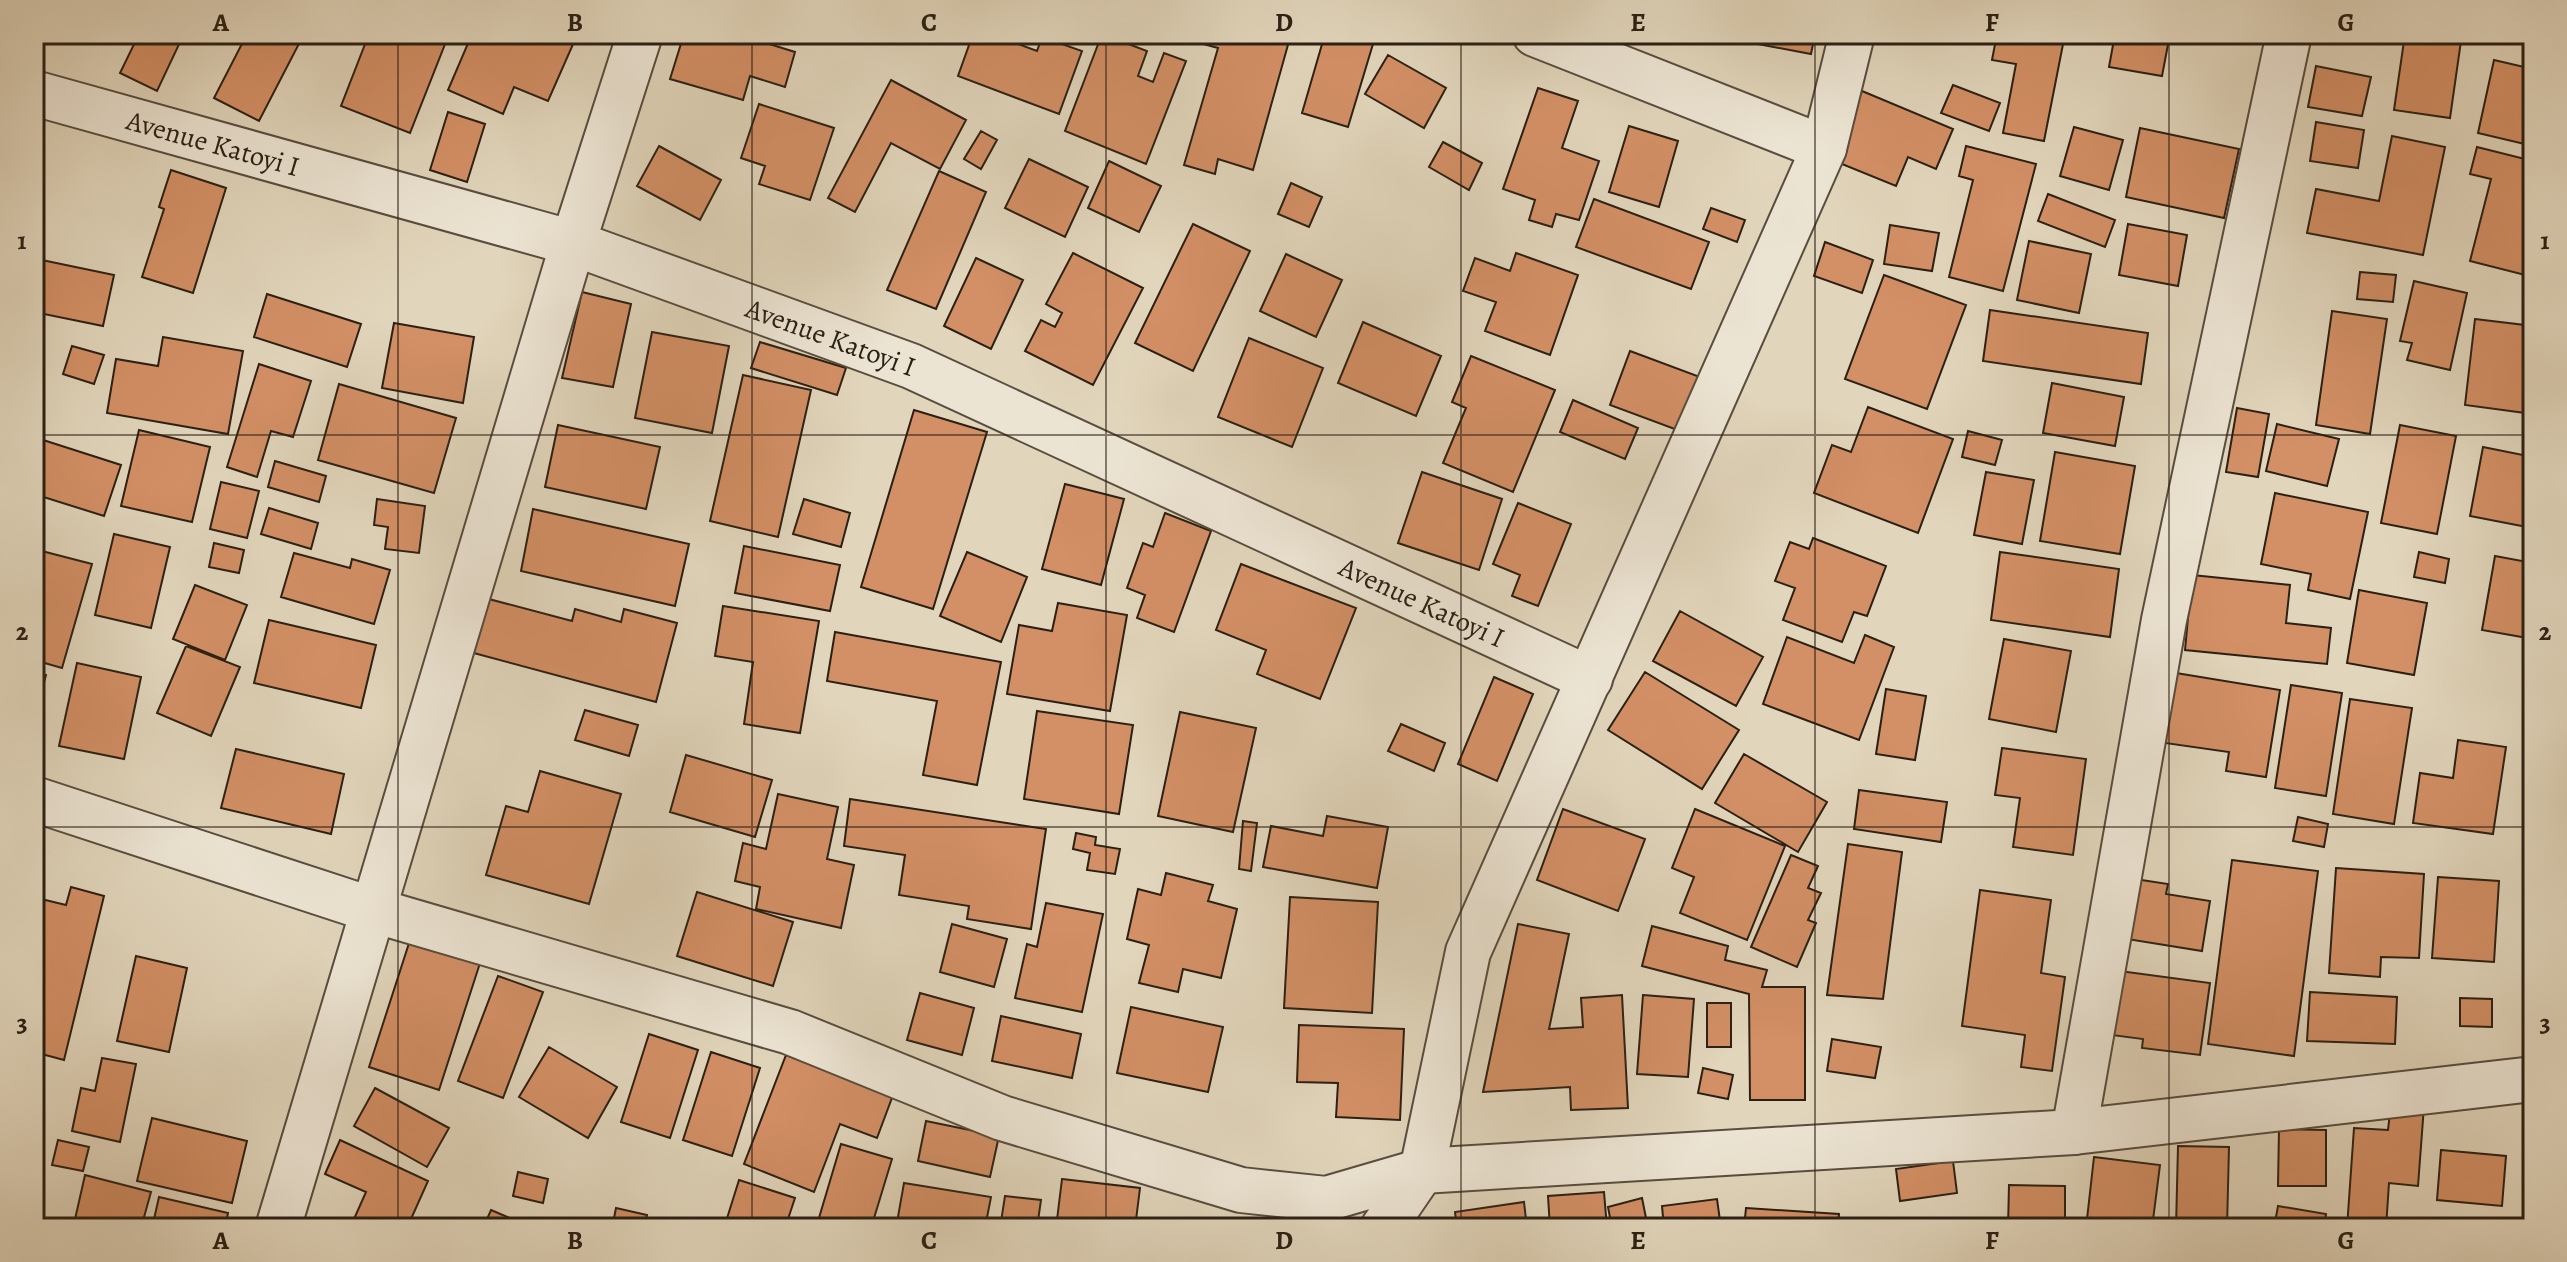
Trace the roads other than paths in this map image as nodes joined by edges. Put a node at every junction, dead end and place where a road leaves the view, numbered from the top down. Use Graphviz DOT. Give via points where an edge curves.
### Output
graph roads {
  1 [pos="640,34"];
  2 [pos="1535,34"];
  3 [pos="1852,34"];
  4 [pos="2289,34"];
  5 [pos="34,93"];
  6 [pos="1824,148"];
  7 [pos="573,243"];
  8 [pos="1590,679"];
  9 [pos="34,799"];
  10 [pos="373,910"];
  11 [pos="2533,1079"];
  12 [pos="2074,1132"];
  13 [pos="1422,1171"];
  14 [pos="278,1228"];
  15 [pos="1383,1228"];
  1 -- 7 [label="street"];
  2 -- 6 [label="street"];
  3 -- 6 [label="street"];
  4 -- 12 [label="street" via="2164,620"];
  5 -- 7 [label="street, Avenue Katoyi I"];
  6 -- 8 [label="street"];
  7 -- 8 [label="street, Avenue Katoyi I" via="911,366"];
  7 -- 10 [label="street"];
  8 -- 13 [label="street" via="1468,952"];
  9 -- 10 [label="street"];
  10 -- 13 [label="street" via="790,1032 1002,1118 1241,1190 1326,1199"];
  10 -- 14 [label="street"];
  11 -- 12 [label="street"];
  12 -- 13 [label="street"];
  13 -- 15 [label="street"];
}
